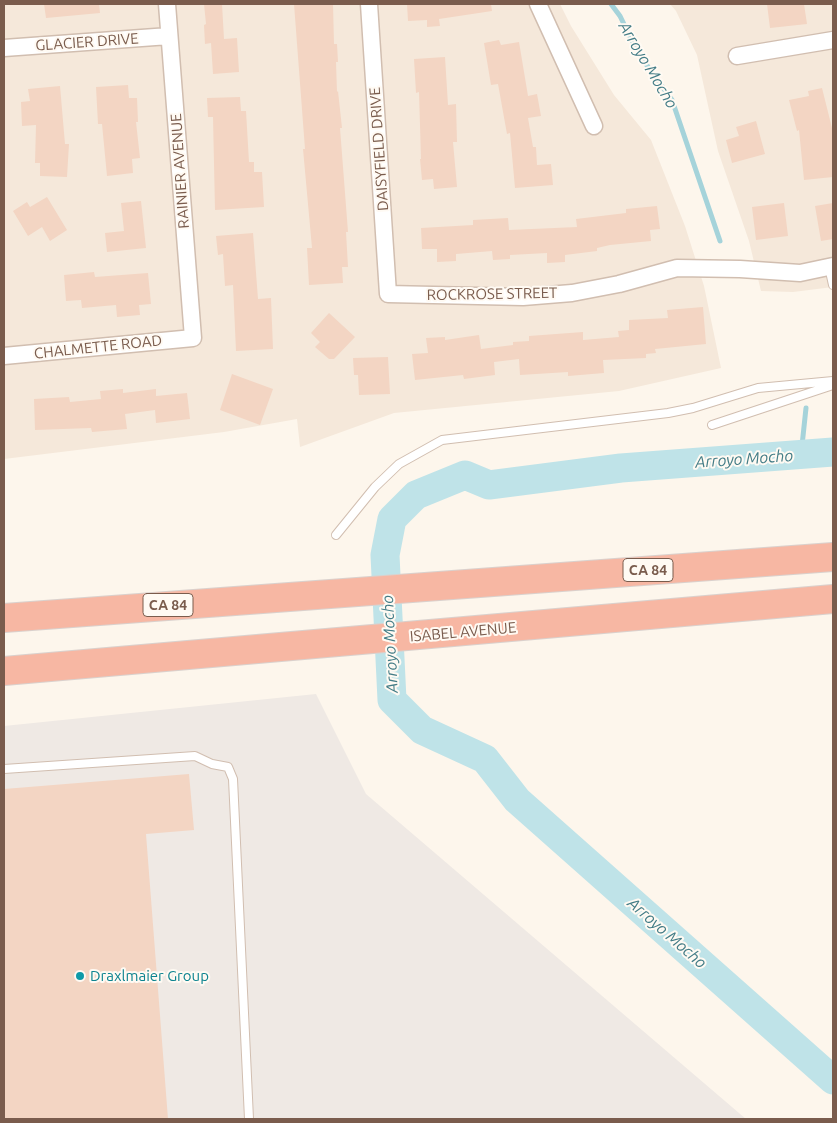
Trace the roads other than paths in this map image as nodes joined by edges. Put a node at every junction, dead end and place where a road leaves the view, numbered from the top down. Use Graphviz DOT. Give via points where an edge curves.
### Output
graph roads {
  1 [pos="167,4"];
  2 [pos="369,4"];
  3 [pos="538,4"];
  4 [pos="169,36"];
  5 [pos="833,40"];
  6 [pos="4,48"];
  7 [pos="737,56"];
  8 [pos="594,126"];
  9 [pos="831,267"];
  10 [pos="833,285"];
  11 [pos="388,294"];
  12 [pos="193,338"];
  13 [pos="4,356"];
  14 [pos="833,381"];
  15 [pos="833,385"];
  16 [pos="712,425"];
  17 [pos="336,535"];
  18 [pos="833,557"];
  19 [pos="833,599"];
  20 [pos="4,618"];
  21 [pos="4,671"];
  22 [pos="4,769"];
  23 [pos="249,1119"];
  1 -- 4 [label="street, RAINIER AVENUE"];
  2 -- 11 [label="street, DAISYFIELD DRIVE"];
  3 -- 8 [label="street"];
  4 -- 6 [label="street, GLACIER DRIVE"];
  4 -- 12 [label="street, RAINIER AVENUE"];
  5 -- 7 [label="street"];
  9 -- 10 [label="lane"];
  9 -- 11 [label="street, ROCKROSE STREET" via="800,273 677,268 600,288 523,297"];
  12 -- 13 [label="street, CHALMETTE ROAD"];
  14 -- 17 [label="lane" via="758,388 693,408 668,412 442,440 399,464 375,487"];
  15 -- 16 [label="lane"];
  18 -- 20 [label="highway, CA 84"];
  19 -- 21 [label="highway, ISABEL AVENUE"];
  22 -- 23 [label="lane" via="195,756 228,767 233,779"];
}
